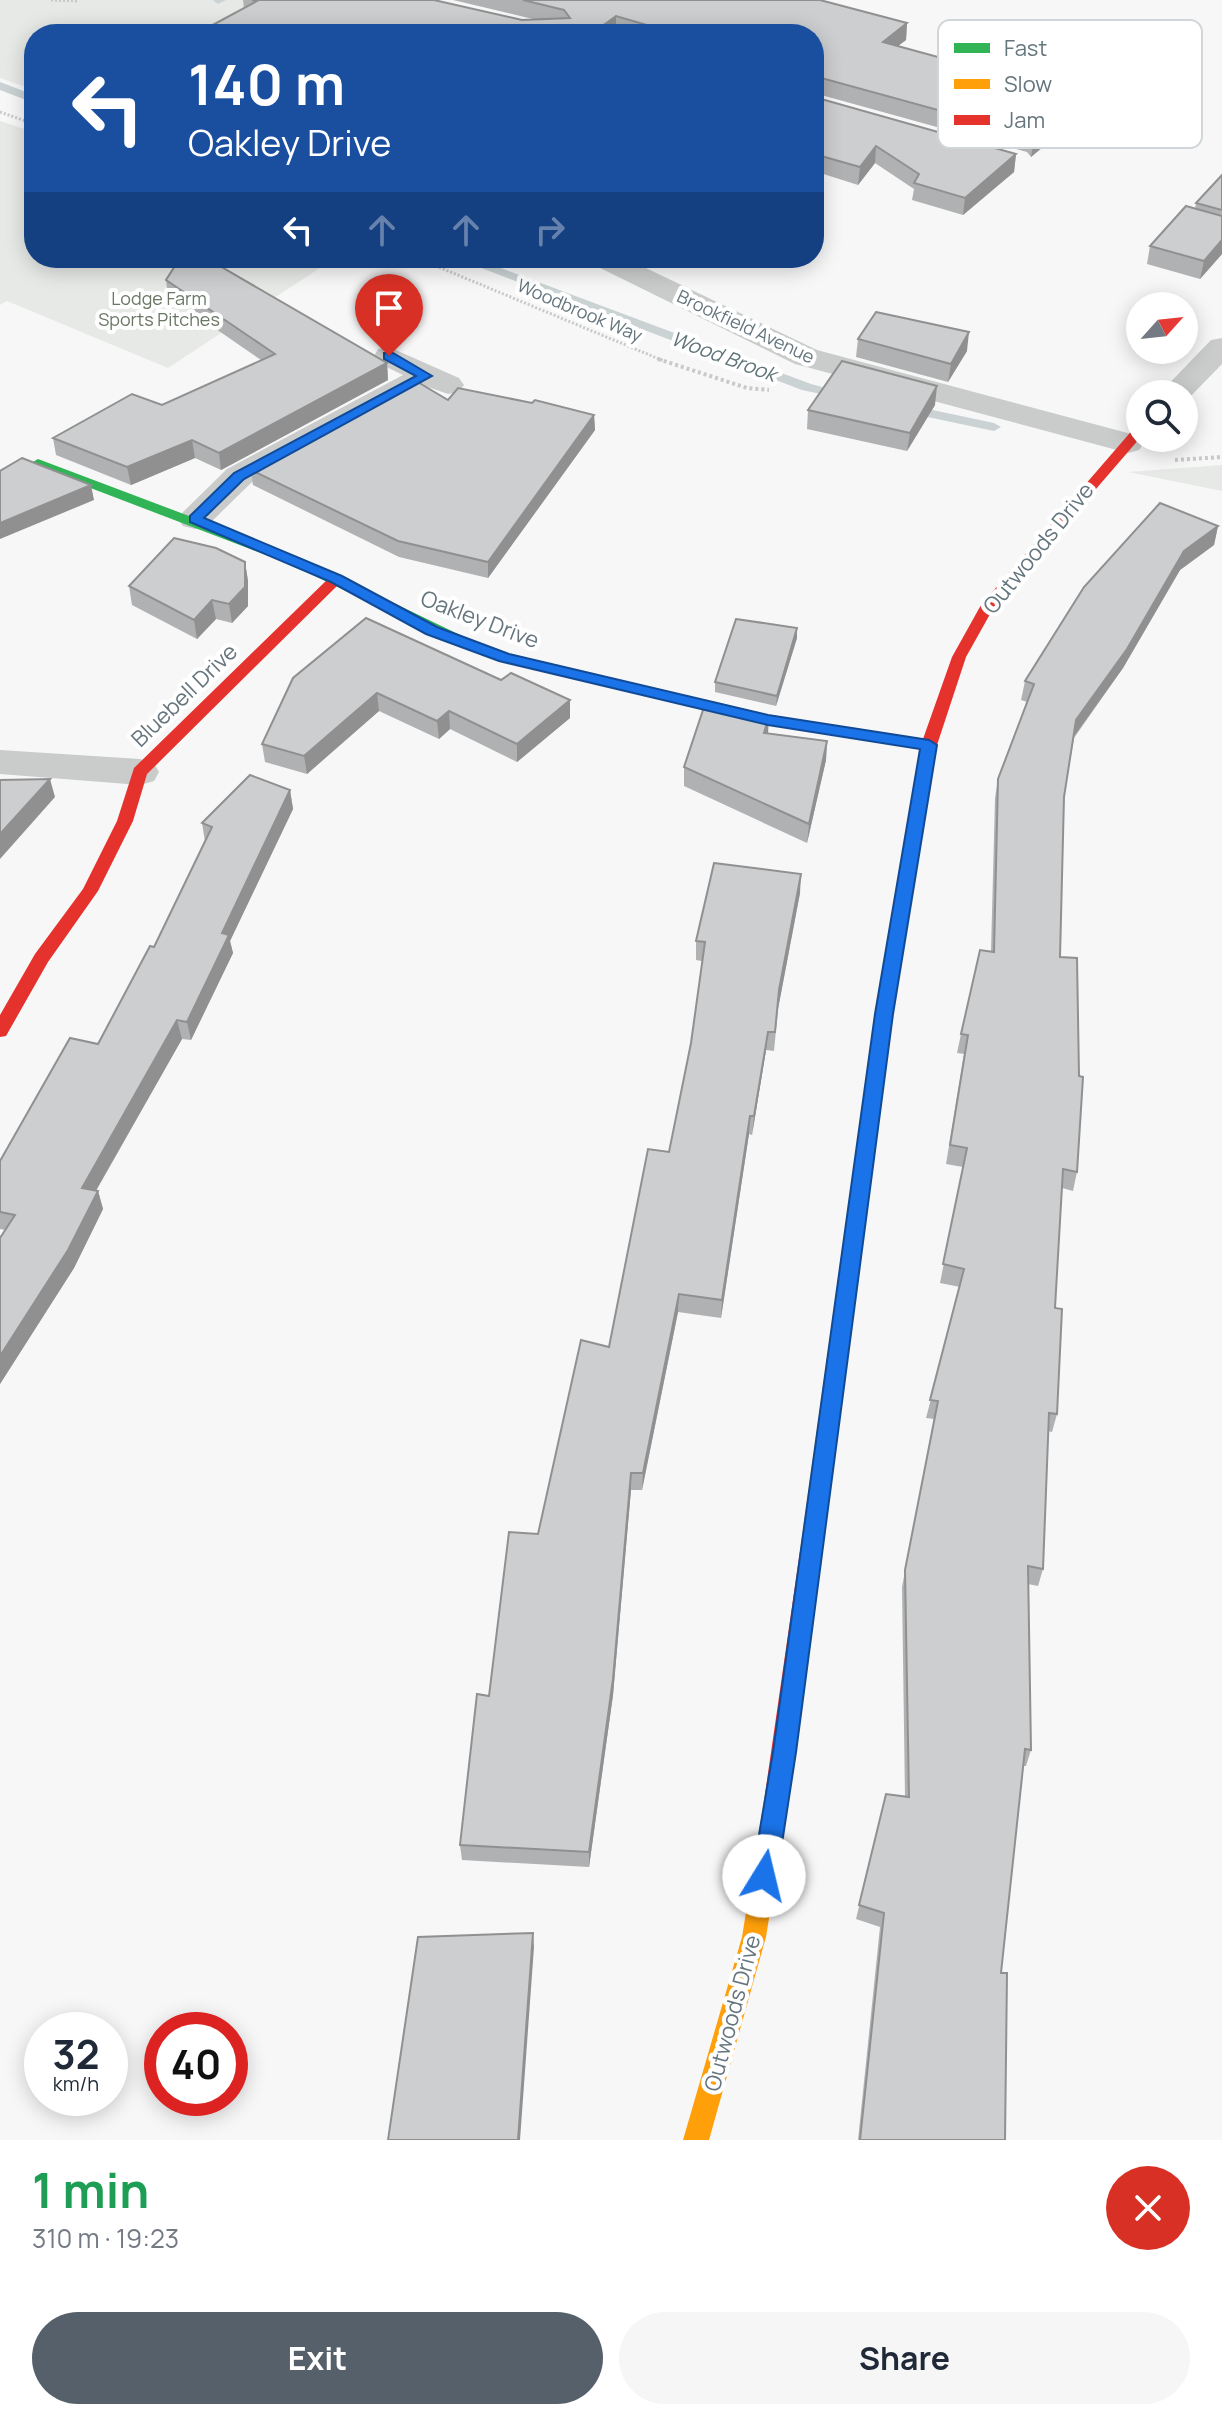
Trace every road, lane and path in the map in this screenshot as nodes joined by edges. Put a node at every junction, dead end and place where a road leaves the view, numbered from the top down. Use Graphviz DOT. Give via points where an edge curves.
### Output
graph roads {
  1 [pos="51,0"];
  2 [pos="77,1"];
  3 [pos="0,112"];
  4 [pos="24,120"];
  5 [pos="441,268"];
  6 [pos="623,268"];
  7 [pos="1222,347"];
  8 [pos="389,356"];
  9 [pos="425,376"];
  10 [pos="1189,380"];
  11 [pos="775,385"];
  12 [pos="473,394"];
  13 [pos="1126,434"];
  14 [pos="1126,445"];
  15 [pos="38,463"];
  16 [pos="195,519"];
  17 [pos="336,579"];
  18 [pos="929,745"];
  19 [pos="0,762"];
  20 [pos="140,772"];
  21 [pos="0,1031"];
  22 [pos="696,2140"];
  1 -- 2 [label="path"];
  3 -- 4 [label="path"];
  5 -- 11 [label="path, Woodbrook Way" via="741,389 767,392"];
  6 -- 13 [label="street, Brookfield Avenue" via="806,357"];
  7 -- 10 [label="street"];
  8 -- 9 [label="street"];
  9 -- 12 [label="street"];
  9 -- 16 [label="street" via="239,476"];
  14 -- 18 [label="street, Outwoods Drive" via="988,605 959,657"];
  15 -- 16 [label="street, Oakley Drive"];
  16 -- 17 [label="street, Oakley Drive"];
  17 -- 18 [label="street, Oakley Drive" via="431,630 505,658 754,717"];
  17 -- 20 [label="street, Bluebell Drive"];
  18 -- 22 [label="street, Outwoods Drive" via="884,1014 787,1737 757,1922"];
  19 -- 20 [label="street"];
  20 -- 21 [label="street, Bluebell Drive" via="125,821 90,891 41,958"];
}
